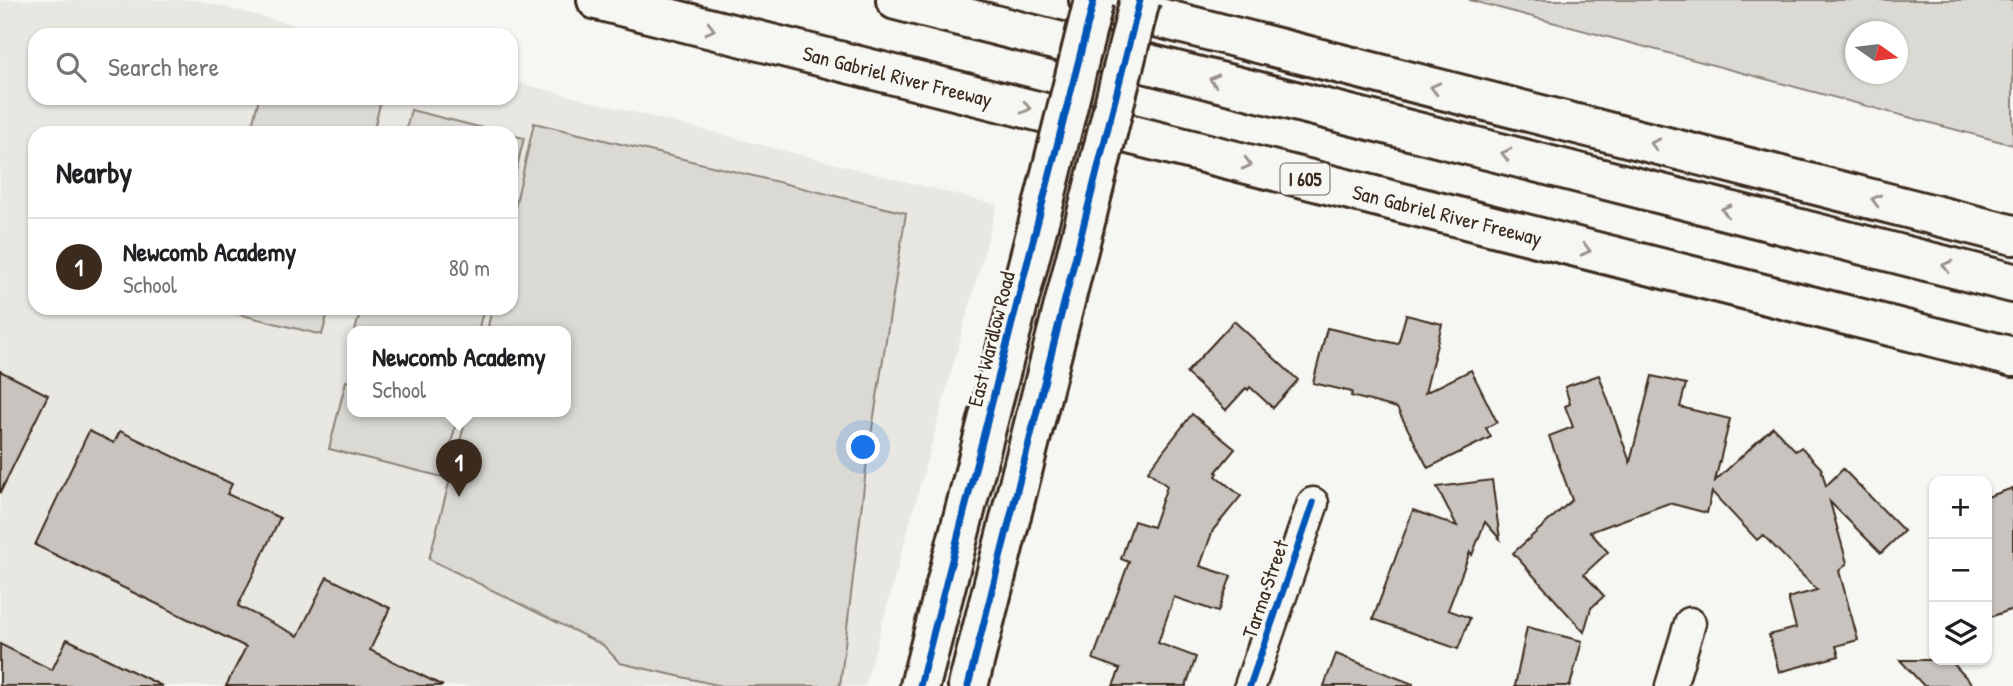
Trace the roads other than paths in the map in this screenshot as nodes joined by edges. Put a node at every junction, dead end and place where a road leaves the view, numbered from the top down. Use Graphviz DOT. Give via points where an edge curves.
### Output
graph roads {
  1 [pos="597,0"];
  2 [pos="896,0"];
  3 [pos="1089,0"];
  4 [pos="1094,0"];
  5 [pos="1140,0"];
  6 [pos="2013,235"];
  7 [pos="2013,283"];
  8 [pos="2013,358"];
  9 [pos="1313,503"];
  10 [pos="1690,623"];
  11 [pos="920,686"];
  12 [pos="968,686"];
  13 [pos="1250,686"];
  14 [pos="1671,686"];
  1 -- 8 [label="main road, San Gabriel River Freeway / I 605, one-way"];
  7 -- 2 [label="main road, one-way"];
  6 -- 3 [label="main road, one-way"];
  4 -- 11 [label="main road, East Wardlow Road, bridge"];
  5 -- 12 [label="main road, bridge"];
  9 -- 13 [label="street, Tarma Street"];
  10 -- 14 [label="street"];
}
